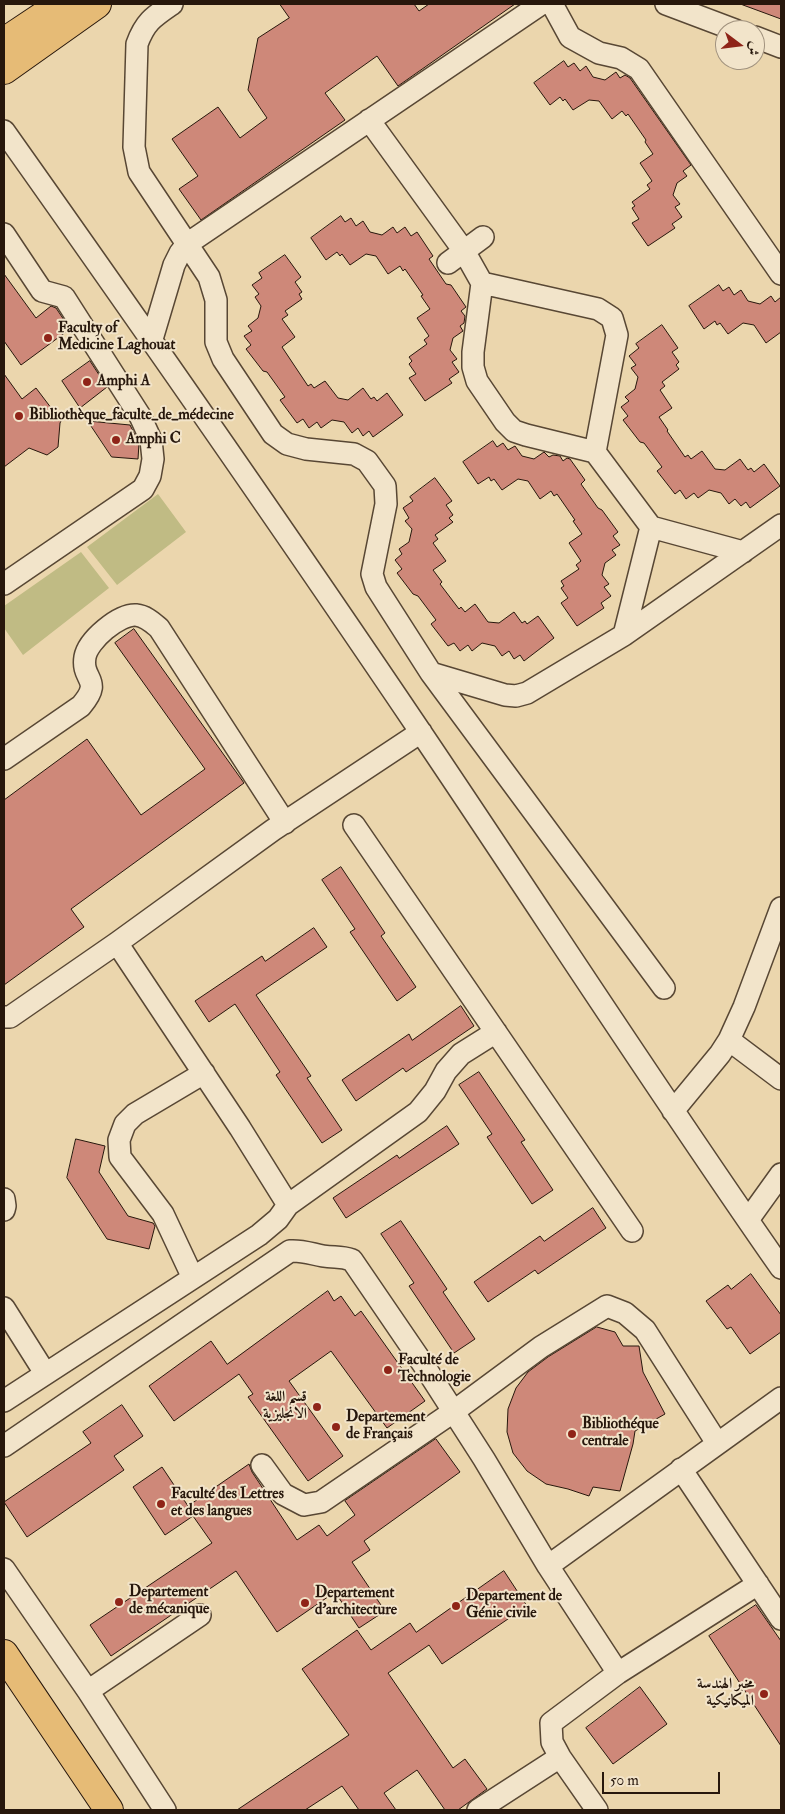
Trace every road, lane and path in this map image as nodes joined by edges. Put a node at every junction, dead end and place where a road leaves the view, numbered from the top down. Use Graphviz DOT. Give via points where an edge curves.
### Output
graph roads {
  1 [pos="61,4"];
  2 [pos="97,4"];
  3 [pos="172,4"];
  4 [pos="541,4"];
  5 [pos="552,4"];
  6 [pos="666,4"];
  7 [pos="715,22"];
  8 [pos="765,41"];
  9 [pos="4,42"];
  10 [pos="781,47"];
  11 [pos="4,70"];
  12 [pos="369,120"];
  13 [pos="4,131"];
  14 [pos="4,234"];
  15 [pos="483,237"];
  16 [pos="187,244"];
  17 [pos="456,257"];
  18 [pos="781,274"];
  19 [pos="482,283"];
  20 [pos="152,339"];
  21 [pos="595,452"];
  22 [pos="781,524"];
  23 [pos="651,527"];
  24 [pos="743,552"];
  25 [pos="4,584"];
  26 [pos="624,635"];
  27 [pos="431,673"];
  28 [pos="421,732"];
  29 [pos="4,759"];
  30 [pos="285,822"];
  31 [pos="354,825"];
  32 [pos="781,908"];
  33 [pos="117,943"];
  34 [pos="664,988"];
  35 [pos="4,1016"];
  36 [pos="496,1032"];
  37 [pos="729,1040"];
  38 [pos="204,1073"];
  39 [pos="781,1079"];
  40 [pos="674,1111"];
  41 [pos="781,1174"];
  42 [pos="4,1199"];
  43 [pos="288,1206"];
  44 [pos="4,1210"];
  45 [pos="748,1220"];
  46 [pos="632,1231"];
  47 [pos="781,1268"];
  48 [pos="193,1278"];
  49 [pos="4,1308"];
  50 [pos="45,1373"];
  51 [pos="781,1398"];
  52 [pos="4,1400"];
  53 [pos="453,1412"];
  54 [pos="717,1443"];
  55 [pos="4,1446"];
  56 [pos="262,1465"];
  57 [pos="681,1469"];
  58 [pos="548,1566"];
  59 [pos="4,1569"];
  60 [pos="758,1584"];
  61 [pos="200,1615"];
  62 [pos="781,1619"];
  63 [pos="4,1654"];
  64 [pos="618,1673"];
  65 [pos="4,1687"];
  66 [pos="88,1691"];
  67 [pos="560,1758"];
  68 [pos="88,1810"];
  69 [pos="109,1810"];
  70 [pos="165,1810"];
  71 [pos="478,1810"];
  72 [pos="597,1810"];
  1 -- 9 [label="main road"];
  2 -- 11 [label="main road"];
  3 -- 16 [label="street" via="143,29 137,44 134,147 139,172"];
  4 -- 12 [label="street"];
  5 -- 18 [label="street" via="570,37 639,69"];
  6 -- 7 [label="street"];
  8 -- 10 [label="street"];
  12 -- 16 [label="street"];
  12 -- 17 [label="street"];
  13 -- 20 [label="street"];
  14 -- 25 [label="street" via="42,291 64,296 140,416 151,440 153,459 150,476 143,488"];
  15 -- 17 [label="street"];
  16 -- 20 [label="street" via="174,265"];
  16 -- 27 [label="street" via="209,277 216,300 216,342 223,359 273,434 287,444 306,449 354,454 367,461 385,486 386,504 372,574 376,587"];
  17 -- 19 [label="street"];
  19 -- 21 [label="street" via="473,368 477,381 514,431"];
  19 -- 21 [label="street" via="598,309 612,318 617,335"];
  20 -- 28 [label="street"];
  21 -- 23 [label="street"];
  22 -- 24 [label="street"];
  23 -- 24 [label="street"];
  23 -- 26 [label="street"];
  24 -- 26 [label="street"];
  26 -- 27 [label="street" via="527,693 516,696"];
  27 -- 34 [label="street"];
  28 -- 30 [label="street"];
  28 -- 40 [label="street"];
  29 -- 30 [label="street" via="80,706 90,695 92,685 84,657 90,643 121,618 136,615 149,619 159,628"];
  30 -- 33 [label="street"];
  31 -- 36 [label="street"];
  32 -- 37 [label="street"];
  33 -- 35 [label="street" via="10,1017"];
  33 -- 38 [label="street"];
  36 -- 43 [label="street" via="461,1054 418,1112"];
  36 -- 46 [label="street"];
  37 -- 39 [label="street"];
  37 -- 40 [label="street"];
  38 -- 43 [label="street"];
  38 -- 48 [label="street" via="135,1114 125,1124 120,1140 120,1157 163,1214"];
  40 -- 45 [label="street"];
  41 -- 45 [label="street"];
  42 -- 44 [label="street"];
  43 -- 48 [label="street" via="259,1235"];
  45 -- 47 [label="street"];
  48 -- 50 [label="street"];
  49 -- 50 [label="street"];
  50 -- 52 [label="street"];
  51 -- 54 [label="street"];
  53 -- 54 [label="street" via="541,1347 607,1306 625,1313 645,1330"];
  53 -- 55 [label="street" via="352,1260 300,1250 290,1251"];
  53 -- 56 [label="street" via="321,1502 304,1505 283,1494"];
  53 -- 58 [label="street"];
  54 -- 57 [label="street"];
  57 -- 58 [label="street"];
  57 -- 60 [label="street"];
  58 -- 64 [label="street"];
  59 -- 66 [label="street"];
  60 -- 62 [label="street"];
  60 -- 64 [label="street"];
  61 -- 66 [label="street"];
  63 -- 69 [label="main road"];
  64 -- 67 [label="street" via="551,1723 552,1742"];
  65 -- 68 [label="main road"];
  66 -- 70 [label="street"];
  67 -- 71 [label="street"];
  67 -- 72 [label="street"];
}
